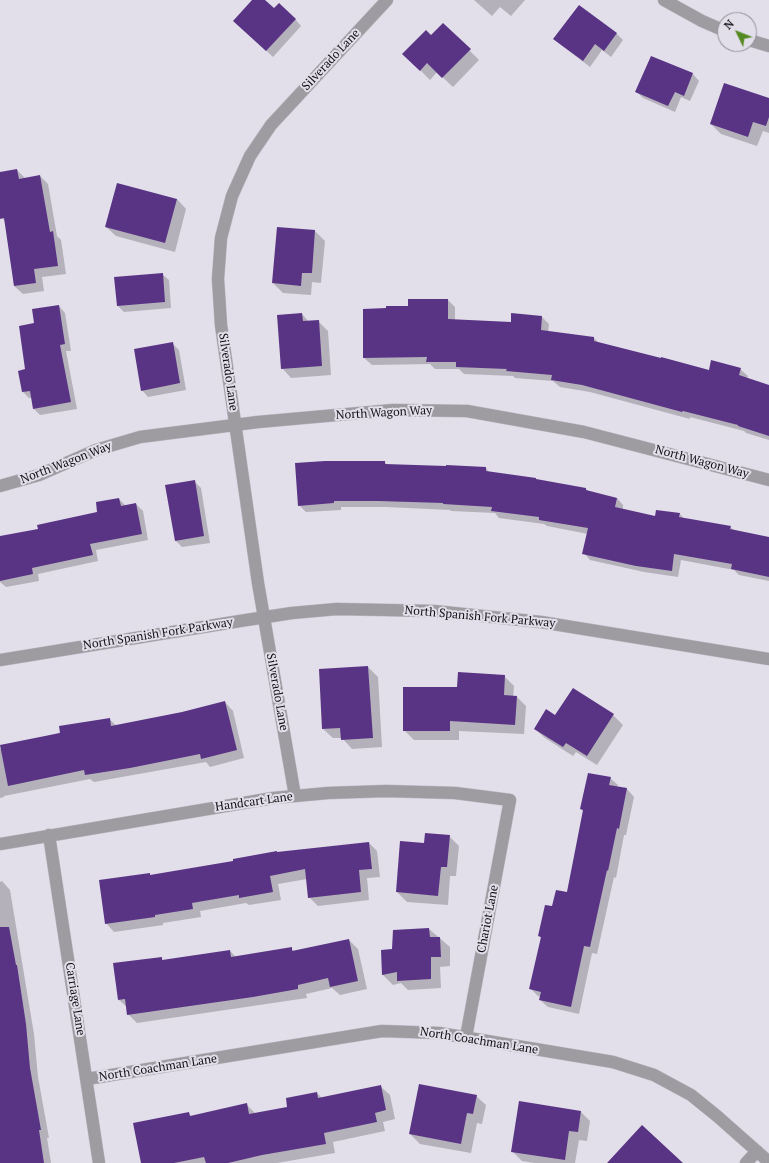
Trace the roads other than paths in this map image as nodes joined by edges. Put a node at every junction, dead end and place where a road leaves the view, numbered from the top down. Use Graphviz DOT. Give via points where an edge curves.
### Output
graph roads {
  1 [pos="387,0"];
  2 [pos="664,0"];
  3 [pos="717,28"];
  4 [pos="757,42"];
  5 [pos="769,46"];
  6 [pos="235,425"];
  7 [pos="769,480"];
  8 [pos="0,486"];
  9 [pos="264,618"];
  10 [pos="769,659"];
  11 [pos="0,660"];
  12 [pos="295,796"];
  13 [pos="510,800"];
  14 [pos="49,835"];
  15 [pos="0,844"];
  16 [pos="466,1037"];
  17 [pos="87,1079"];
  18 [pos="757,1151"];
  19 [pos="769,1162"];
  20 [pos="99,1163"];
  21 [pos="746,1163"];
  1 -- 6 [label="street, Silverado Lane" via="270,125 250,156 232,196 221,238 218,279 221,325"];
  2 -- 3 [label="street"];
  4 -- 5 [label="street"];
  6 -- 7 [label="street, North Wagon Way" via="393,410 468,411 584,432"];
  6 -- 8 [label="street, North Wagon Way" via="140,437 96,450 39,475"];
  6 -- 9 [label="street, Silverado Lane"];
  9 -- 10 [label="street, North Spanish Fork Parkway" via="337,609 434,611 541,622"];
  9 -- 11 [label="street, North Spanish Fork Parkway"];
  9 -- 12 [label="street, Silverado Lane"];
  12 -- 13 [label="street, Handcart Lane" via="386,791 455,793"];
  12 -- 14 [label="street, Handcart Lane"];
  13 -- 16 [label="street, Chariot Lane"];
  14 -- 15 [label="street, Handcart Lane"];
  14 -- 17 [label="street, Carriage Lane"];
  16 -- 17 [label="street, North Coachman Lane" via="439,1032 382,1031"];
  16 -- 18 [label="street, North Coachman Lane" via="613,1062 654,1075 691,1095"];
  17 -- 20 [label="street, Carriage Lane"];
  18 -- 19 [label="street, North Coachman Lane"];
  18 -- 21 [label="street"];
}
